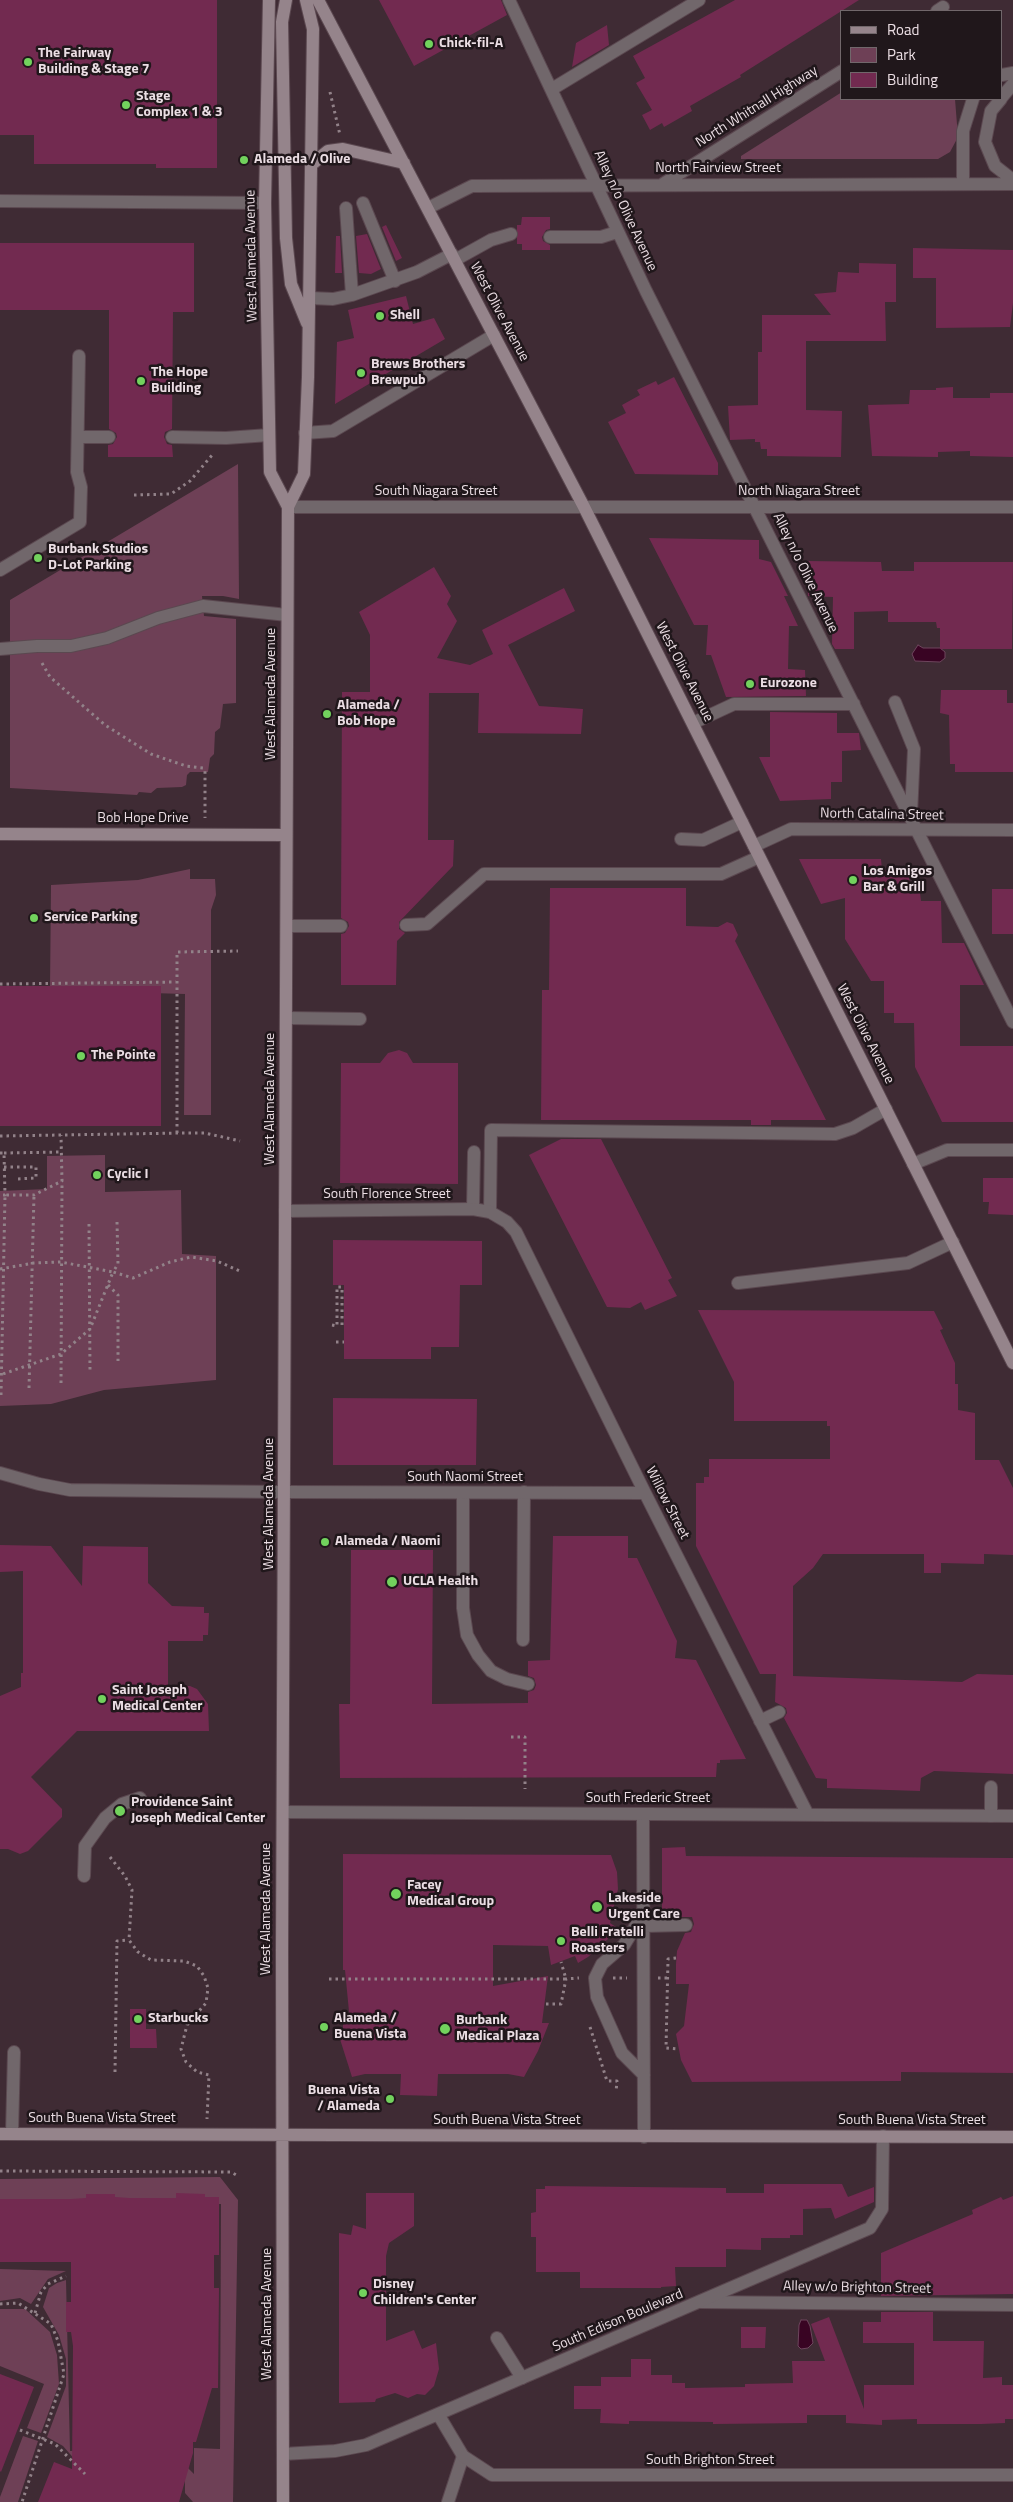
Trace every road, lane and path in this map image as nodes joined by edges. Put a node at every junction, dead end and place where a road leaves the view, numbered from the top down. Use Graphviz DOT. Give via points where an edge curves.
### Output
graph roads {
  1 [pos="269,0"];
  2 [pos="286,0"];
  3 [pos="306,0"];
  4 [pos="318,0"];
  5 [pos="509,0"];
  6 [pos="699,0"];
  7 [pos="840,72"];
  8 [pos="1013,84"];
  9 [pos="552,89"];
  10 [pos="330,90"];
  11 [pos="1003,96"];
  12 [pos="974,100"];
  13 [pos="999,100"];
  14 [pos="340,135"];
  15 [pos="404,163"];
  16 [pos="312,164"];
  17 [pos="1013,180"];
  18 [pos="596,184"];
  19 [pos="663,184"];
  20 [pos="963,184"];
  21 [pos="1013,184"];
  22 [pos="0,201"];
  23 [pos="265,203"];
  24 [pos="363,203"];
  25 [pos="346,208"];
  26 [pos="428,208"];
  27 [pos="617,232"];
  28 [pos="511,234"];
  29 [pos="550,237"];
  30 [pos="454,257"];
  31 [pos="395,281"];
  32 [pos="352,295"];
  33 [pos="310,298"];
  34 [pos="309,328"];
  35 [pos="494,335"];
  36 [pos="79,356"];
  37 [pos="305,432"];
  38 [pos="269,435"];
  39 [pos="78,437"];
  40 [pos="108,437"];
  41 [pos="172,437"];
  42 [pos="226,438"];
  43 [pos="134,495"];
  44 [pos="288,507"];
  45 [pos="584,507"];
  46 [pos="756,507"];
  47 [pos="1013,507"];
  48 [pos="0,570"];
  49 [pos="287,615"];
  50 [pos="37,646"];
  51 [pos="0,649"];
  52 [pos="895,702"];
  53 [pos="854,704"];
  54 [pos="692,723"];
  55 [pos="911,817"];
  56 [pos="742,822"];
  57 [pos="917,830"];
  58 [pos="1013,830"];
  59 [pos="0,834"];
  60 [pos="205,834"];
  61 [pos="286,835"];
  62 [pos="681,839"];
  63 [pos="757,852"];
  64 [pos="406,925"];
  65 [pos="286,926"];
  66 [pos="341,926"];
  67 [pos="238,951"];
  68 [pos="176,982"];
  69 [pos="0,984"];
  70 [pos="287,1018"];
  71 [pos="360,1019"];
  72 [pos="1013,1022"];
  73 [pos="886,1109"];
  74 [pos="177,1133"];
  75 [pos="61,1135"];
  76 [pos="0,1136"];
  77 [pos="240,1141"];
  78 [pos="1013,1150"];
  79 [pos="62,1152"];
  80 [pos="474,1152"];
  81 [pos="2,1153"];
  82 [pos="913,1164"];
  83 [pos="4,1167"];
  84 [pos="16,1179"];
  85 [pos="62,1182"];
  86 [pos="0,1195"];
  87 [pos="5,1195"];
  88 [pos="34,1195"];
  89 [pos="473,1209"];
  90 [pos="285,1211"];
  91 [pos="490,1212"];
  92 [pos="117,1222"];
  93 [pos="89,1224"];
  94 [pos="953,1242"];
  95 [pos="61,1262"];
  96 [pos="34,1263"];
  97 [pos="89,1266"];
  98 [pos="2,1269"];
  99 [pos="114,1272"];
  100 [pos="242,1272"];
  101 [pos="738,1283"];
  102 [pos="108,1285"];
  103 [pos="332,1325"];
  104 [pos="344,1326"];
  105 [pos="90,1329"];
  106 [pos="336,1342"];
  107 [pos="344,1342"];
  108 [pos="61,1354"];
  109 [pos="118,1360"];
  110 [pos="1013,1363"];
  111 [pos="29,1366"];
  112 [pos="90,1372"];
  113 [pos="1,1375"];
  114 [pos="61,1383"];
  115 [pos="29,1388"];
  116 [pos="1,1395"];
  117 [pos="0,1473"];
  118 [pos="284,1492"];
  119 [pos="524,1492"];
  120 [pos="463,1493"];
  121 [pos="645,1493"];
  122 [pos="523,1640"];
  123 [pos="528,1684"];
  124 [pos="779,1712"];
  125 [pos="760,1721"];
  126 [pos="511,1738"];
  127 [pos="991,1787"];
  128 [pos="524,1789"];
  129 [pos="140,1798"];
  130 [pos="283,1812"];
  131 [pos="643,1814"];
  132 [pos="808,1815"];
  133 [pos="991,1816"];
  134 [pos="1013,1816"];
  135 [pos="110,1857"];
  136 [pos="84,1876"];
  137 [pos="644,1919"];
  138 [pos="686,1925"];
  139 [pos="129,1940"];
  140 [pos="676,1958"];
  141 [pos="561,1962"];
  142 [pos="329,1979"];
  143 [pos="678,2049"];
  144 [pos="14,2052"];
  145 [pos="115,2072"];
  146 [pos="644,2075"];
  147 [pos="6,2134"];
  148 [pos="207,2134"];
  149 [pos="284,2134"];
  150 [pos="883,2136"];
  151 [pos="644,2137"];
  152 [pos="1013,2137"];
  153 [pos="0,2171"];
  154 [pos="238,2176"];
  155 [pos="66,2276"];
  156 [pos="700,2302"];
  157 [pos="0,2304"];
  158 [pos="1013,2305"];
  159 [pos="35,2313"];
  160 [pos="497,2338"];
  161 [pos="522,2378"];
  162 [pos="438,2414"];
  163 [pos="20,2430"];
  164 [pos="44,2438"];
  165 [pos="283,2454"];
  166 [pos="463,2456"];
  167 [pos="85,2474"];
  168 [pos="1013,2475"];
  169 [pos="22,2502"];
  170 [pos="283,2502"];
  171 [pos="448,2502"];
  1 -- 23 [label="main road, West Alameda Avenue"];
  2 -- 34 [label="main road, West Alameda Avenue" via="282,22 286,238 291,284"];
  3 -- 16 [label="main road, West Alameda Avenue" via="313,29"];
  4 -- 15 [label="main road, West Olive Avenue"];
  5 -- 9 [label="street, Alley n/o Olive Avenue"];
  6 -- 9 [label="street"];
  7 -- 19 [label="street, North Whitnall Highway"];
  8 -- 11 [label="street"];
  9 -- 18 [label="street, Alley n/o Olive Avenue"];
  10 -- 14 [label="path"];
  12 -- 20 [label="street" via="963,131"];
  13 -- 17 [label="street" via="991,111 985,142 995,166"];
  15 -- 16 [label="main road" via="343,149 328,151"];
  15 -- 26 [label="main road, West Olive Avenue"];
  16 -- 33 [label="main road, West Alameda Avenue"];
  18 -- 19 [label="street, North Fairview Street"];
  18 -- 26 [label="street, North Fairview Street" via="472,186"];
  18 -- 27 [label="street, Alley n/o Olive Avenue"];
  19 -- 20 [label="street, North Fairview Street"];
  20 -- 21 [label="street, North Fairview Street"];
  22 -- 23 [label="street"];
  23 -- 38 [label="main road, West Alameda Avenue"];
  24 -- 31 [label="street"];
  25 -- 32 [label="street"];
  26 -- 30 [label="main road, West Olive Avenue"];
  27 -- 29 [label="street" via="601,237"];
  27 -- 46 [label="street, Alley n/o Olive Avenue"];
  28 -- 30 [label="street"];
  30 -- 31 [label="street"];
  30 -- 35 [label="main road, West Olive Avenue"];
  31 -- 32 [label="street"];
  32 -- 33 [label="street" via="332,299"];
  33 -- 34 [label="main road, West Alameda Avenue"];
  34 -- 37 [label="main road, West Alameda Avenue"];
  35 -- 37 [label="street" via="333,431"];
  35 -- 45 [label="main road, West Olive Avenue"];
  36 -- 39 [label="street"];
  37 -- 44 [label="main road, West Alameda Avenue" via="304,474"];
  38 -- 42 [label="street"];
  38 -- 44 [label="main road, West Alameda Avenue" via="270,472"];
  39 -- 40 [label="street"];
  39 -- 48 [label="street" via="77,472 82,487 80,522"];
  41 -- 42 [label="street"];
  42 -- 43 [label="path" via="190,481 172,494"];
  44 -- 45 [label="street, South Niagara Street"];
  44 -- 49 [label="main road, West Alameda Avenue"];
  45 -- 46 [label="street, North Niagara Street"];
  45 -- 54 [label="main road, West Olive Avenue"];
  46 -- 47 [label="street, North Niagara Street"];
  46 -- 53 [label="street, Alley n/o Olive Avenue"];
  49 -- 50 [label="street" via="203,606 158,618 107,638 71,646"];
  49 -- 61 [label="main road, West Alameda Avenue"];
  50 -- 51 [label="street"];
  50 -- 60 [label="path" via="42,666 50,677 105,725 151,754 206,771"];
  52 -- 55 [label="street" via="914,749"];
  53 -- 54 [label="street" via="734,704"];
  53 -- 55 [label="street, Alley n/o Olive Avenue"];
  54 -- 56 [label="main road, West Olive Avenue"];
  55 -- 57 [label="street, Alley n/o Olive Avenue"];
  56 -- 62 [label="street" via="703,840"];
  56 -- 63 [label="main road, West Olive Avenue"];
  57 -- 58 [label="street, North Catalina Street"];
  57 -- 63 [label="street, North Catalina Street" via="791,829"];
  57 -- 72 [label="street, Alley n/o Olive Avenue"];
  59 -- 60 [label="main road, Bob Hope Drive"];
  60 -- 61 [label="main road, Bob Hope Drive"];
  61 -- 65 [label="main road, West Alameda Avenue"];
  63 -- 64 [label="street, North Catalina Street" via="721,874 552,869 484,874 427,924"];
  63 -- 73 [label="main road, West Olive Avenue"];
  65 -- 66 [label="street"];
  65 -- 70 [label="main road, West Alameda Avenue"];
  67 -- 68 [label="path" via="177,952"];
  68 -- 69 [label="path"];
  68 -- 74 [label="path"];
  70 -- 71 [label="street"];
  70 -- 90 [label="main road, West Alameda Avenue"];
  73 -- 82 [label="main road, West Olive Avenue"];
  73 -- 91 [label="street" via="854,1128 835,1134 491,1130"];
  74 -- 75 [label="path"];
  74 -- 77 [label="path" via="205,1134"];
  75 -- 76 [label="path"];
  75 -- 79 [label="path"];
  78 -- 82 [label="street" via="947,1150"];
  79 -- 81 [label="path"];
  79 -- 85 [label="path"];
  80 -- 89 [label="street"];
  81 -- 83 [label="path"];
  82 -- 94 [label="main road, West Olive Avenue"];
  83 -- 84 [label="path" via="36,1167 36,1178"];
  83 -- 87 [label="path"];
  85 -- 88 [label="path"];
  85 -- 95 [label="path"];
  86 -- 87 [label="path"];
  87 -- 88 [label="path"];
  87 -- 98 [label="path"];
  88 -- 96 [label="path"];
  89 -- 90 [label="street, South Florence Street"];
  89 -- 91 [label="street, South Florence Street"];
  90 -- 118 [label="main road, West Alameda Avenue"];
  91 -- 121 [label="street, Willow Street" via="516,1232"];
  92 -- 99 [label="path" via="118,1264"];
  93 -- 97 [label="path"];
  94 -- 101 [label="street" via="908,1263"];
  94 -- 110 [label="main road, West Olive Avenue"];
  95 -- 96 [label="path"];
  95 -- 97 [label="path"];
  95 -- 108 [label="path"];
  96 -- 98 [label="path"];
  96 -- 111 [label="path"];
  97 -- 99 [label="path"];
  97 -- 105 [label="path"];
  98 -- 113 [label="path"];
  99 -- 100 [label="path" via="133,1278 191,1257 217,1261"];
  99 -- 102 [label="path"];
  102 -- 105 [label="path"];
  102 -- 109 [label="path" via="118,1295"];
  103 -- 104 [label="path" via="337,1326 337,1287 342,1287"];
  105 -- 108 [label="path"];
  105 -- 112 [label="path"];
  106 -- 107 [label="path"];
  108 -- 111 [label="path"];
  108 -- 114 [label="path"];
  111 -- 113 [label="path"];
  111 -- 115 [label="path"];
  113 -- 116 [label="path"];
  117 -- 118 [label="street, South Naomi Street" via="70,1490"];
  118 -- 120 [label="street, South Naomi Street"];
  118 -- 130 [label="main road, West Alameda Avenue"];
  119 -- 120 [label="street, South Naomi Street"];
  119 -- 121 [label="street, South Naomi Street"];
  119 -- 122 [label="street"];
  120 -- 123 [label="street" via="462,1608 467,1635 491,1670 507,1680"];
  121 -- 125 [label="street, Willow Street"];
  124 -- 125 [label="street"];
  125 -- 132 [label="street, Willow Street"];
  126 -- 128 [label="path" via="524,1737"];
  127 -- 133 [label="street"];
  129 -- 136 [label="street" via="122,1804 105,1818 86,1846"];
  130 -- 131 [label="street, South Frederic Street"];
  130 -- 149 [label="main road, West Alameda Avenue"];
  131 -- 132 [label="street, South Frederic Street"];
  131 -- 137 [label="street"];
  132 -- 133 [label="street, South Frederic Street"];
  133 -- 134 [label="street, South Frederic Street"];
  135 -- 139 [label="path" via="132,1890"];
  137 -- 138 [label="street"];
  137 -- 146 [label="street"];
  137 -- 146 [label="street" via="624,1945 602,1964 595,1978 597,1997 622,2053"];
  139 -- 145 [label="path" via="117,1941"];
  139 -- 148 [label="path" via="138,1952 151,1960 184,1961 197,1966 204,1976 208,1988 206,2003 187,2025 181,2049 186,2062 197,2072 209,2076"];
  140 -- 143 [label="path" via="668,1959 666,2048"];
  141 -- 142 [label="path" via="566,1979"];
  144 -- 147 [label="street"];
  146 -- 151 [label="street"];
  147 -- 148 [label="main road, South Buena Vista Street"];
  148 -- 149 [label="main road, South Buena Vista Street"];
  149 -- 151 [label="main road, South Buena Vista Street"];
  149 -- 165 [label="main road, West Alameda Avenue"];
  150 -- 151 [label="main road, South Buena Vista Street"];
  150 -- 152 [label="main road, South Buena Vista Street"];
  150 -- 156 [label="street, South Edison Boulevard" via="882,2209 870,2228"];
  153 -- 154 [label="path" via="231,2172"];
  155 -- 159 [label="path" via="48,2284 41,2292"];
  156 -- 158 [label="street, Alley w/o Brighton Street"];
  156 -- 161 [label="street, South Edison Boulevard"];
  157 -- 159 [label="path" via="18,2303"];
  159 -- 164 [label="path" via="51,2324 64,2374"];
  160 -- 161 [label="street"];
  161 -- 162 [label="street, South Edison Boulevard"];
  162 -- 165 [label="street, South Edison Boulevard" via="366,2444 334,2451"];
  162 -- 166 [label="street, South Brighton Street"];
  163 -- 164 [label="path"];
  164 -- 167 [label="path" via="55,2444"];
  164 -- 169 [label="path"];
  165 -- 170 [label="main road, West Alameda Avenue"];
  166 -- 168 [label="street, South Brighton Street" via="492,2475"];
  166 -- 171 [label="street"];
}
